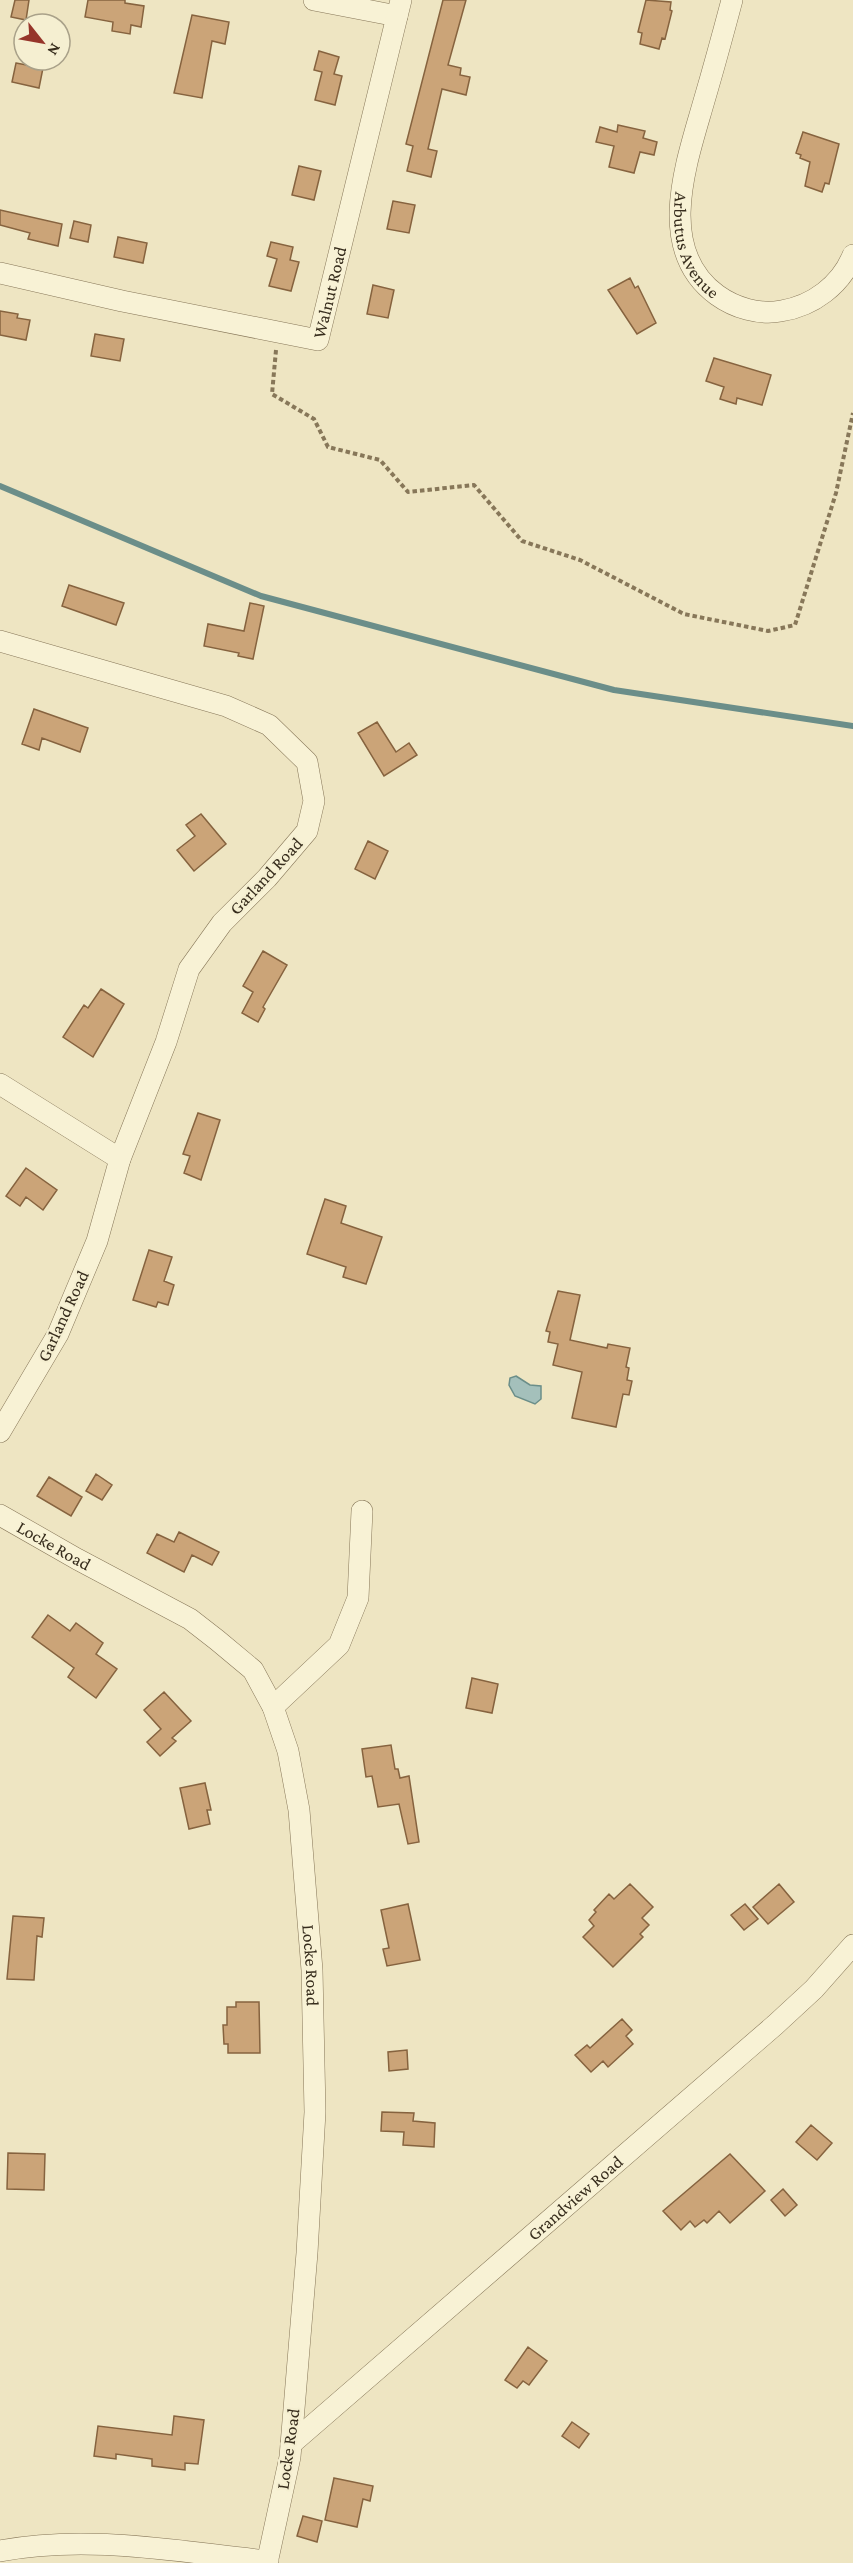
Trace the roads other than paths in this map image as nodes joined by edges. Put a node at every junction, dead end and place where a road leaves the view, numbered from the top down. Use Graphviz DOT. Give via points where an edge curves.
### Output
graph roads {
  1 [pos="314,0"];
  2 [pos="732,0"];
  3 [pos="399,8"];
  4 [pos="853,255"];
  5 [pos="0,273"];
  6 [pos="0,641"];
  7 [pos="0,1084"];
  8 [pos="120,1159"];
  9 [pos="0,1432"];
  10 [pos="362,1511"];
  11 [pos="0,1515"];
  12 [pos="273,1707"];
  13 [pos="853,1945"];
  14 [pos="291,2444"];
  15 [pos="0,2551"];
  16 [pos="268,2562"];
  1 -- 3 [label="street"];
  2 -- 4 [label="street, Arbutus Avenue" via="684,178 679,212 686,255 701,280 717,295 736,306 764,312 794,309 820,296 842,275"];
  3 -- 5 [label="street, Walnut Road" via="318,340 122,302"];
  6 -- 8 [label="street, Garland Road" via="226,706 269,725 307,762 314,801 307,831 222,923 189,969 166,1042"];
  7 -- 8 [label="street"];
  8 -- 9 [label="street, Garland Road" via="97,1241 58,1334"];
  10 -- 12 [label="street" via="358,1598 339,1646"];
  11 -- 12 [label="street, Locke Road" via="190,1619 253,1670"];
  12 -- 14 [label="street, Locke Road" via="288,1751 299,1810 312,1970 315,2112 308,2253"];
  13 -- 14 [label="street, Grandview Road" via="775,2025"];
  14 -- 16 [label="street, Locke Road"];
  15 -- 16 [label="street" via="55,2543 98,2543"];
}
